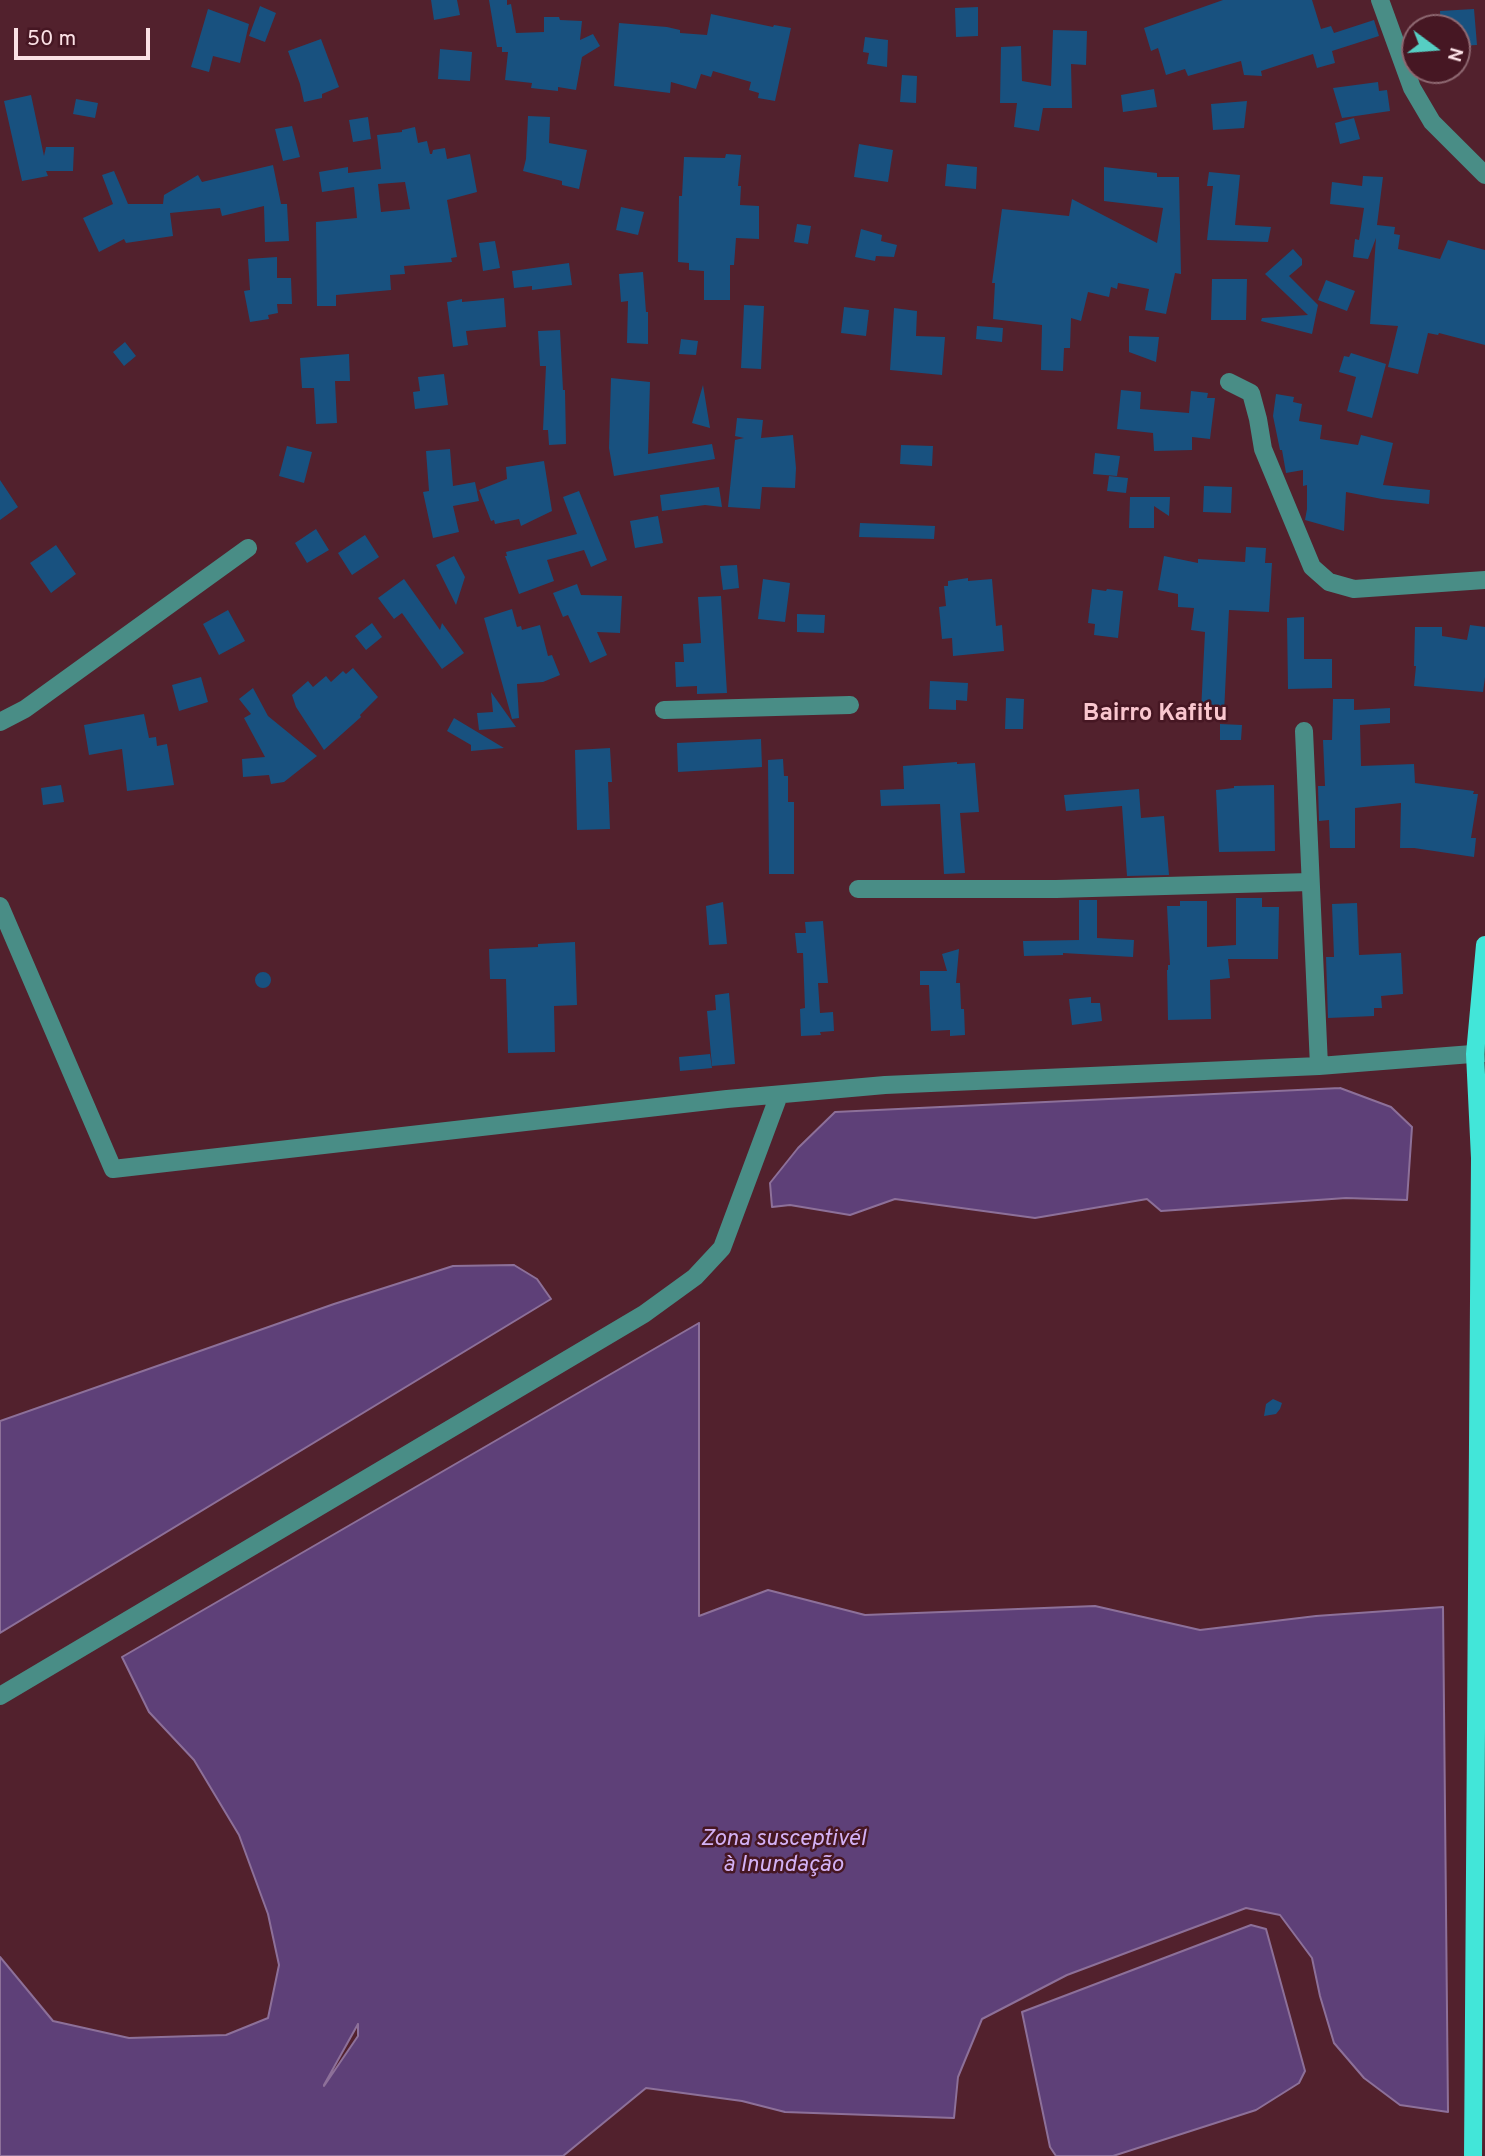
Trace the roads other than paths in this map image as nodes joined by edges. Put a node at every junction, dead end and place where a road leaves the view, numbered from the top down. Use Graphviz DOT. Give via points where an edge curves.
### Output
graph roads {
  1 [pos="1380,0"];
  2 [pos="1485,175"];
  3 [pos="1229,382"];
  4 [pos="248,548"];
  5 [pos="1485,580"];
  6 [pos="850,705"];
  7 [pos="664,710"];
  8 [pos="0,723"];
  9 [pos="1304,731"];
  10 [pos="1310,882"];
  11 [pos="858,888"];
  12 [pos="0,906"];
  13 [pos="1485,945"];
  14 [pos="1480,1054"];
  15 [pos="1319,1066"];
  16 [pos="779,1095"];
  17 [pos="0,1696"];
  18 [pos="1473,2156"];
  1 -- 2 [label="street" via="1412,88 1432,122"];
  3 -- 5 [label="street" via="1251,393 1263,449 1312,567 1329,582 1354,589"];
  4 -- 8 [label="street"];
  6 -- 7 [label="street"];
  9 -- 10 [label="street"];
  10 -- 11 [label="street" via="1056,889"];
  10 -- 15 [label="street"];
  12 -- 16 [label="street" via="113,1169"];
  13 -- 14 [label="main road"];
  14 -- 15 [label="street"];
  14 -- 18 [label="main road"];
  15 -- 16 [label="street" via="885,1085"];
  16 -- 17 [label="street" via="722,1248 695,1278 632,1321"];
}
